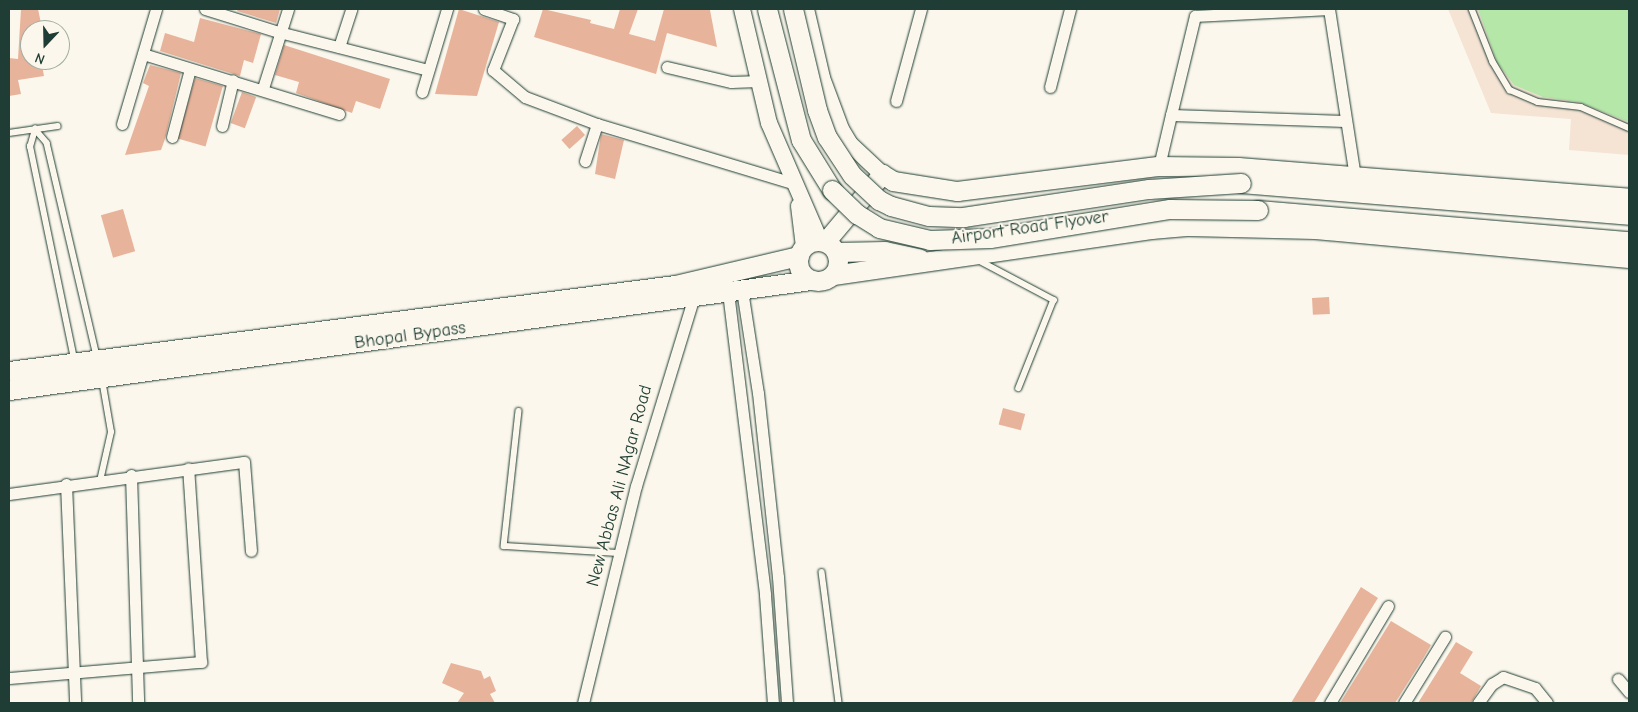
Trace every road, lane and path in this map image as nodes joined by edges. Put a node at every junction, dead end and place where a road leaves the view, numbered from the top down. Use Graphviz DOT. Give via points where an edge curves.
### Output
graph roads {
  1 [pos="156,9"];
  2 [pos="205,9"];
  3 [pos="288,9"];
  4 [pos="351,9"];
  5 [pos="446,9"];
  6 [pos="484,9"];
  7 [pos="742,9"];
  8 [pos="767,9"];
  9 [pos="793,9"];
  10 [pos="806,9"];
  11 [pos="922,9"];
  12 [pos="1070,9"];
  13 [pos="1472,9"];
  14 [pos="222,11"];
  15 [pos="279,32"];
  16 [pos="339,47"];
  17 [pos="143,54"];
  18 [pos="667,67"];
  19 [pos="190,69"];
  20 [pos="428,70"];
  21 [pos="233,80"];
  22 [pos="759,80"];
  23 [pos="263,88"];
  24 [pos="1050,88"];
  25 [pos="422,92"];
  26 [pos="896,101"];
  27 [pos="339,114"];
  28 [pos="1172,115"];
  29 [pos="1346,121"];
  30 [pos="122,124"];
  31 [pos="597,124"];
  32 [pos="58,126"];
  33 [pos="222,126"];
  34 [pos="1629,128"];
  35 [pos="35,129"];
  36 [pos="9,133"];
  37 [pos="172,137"];
  38 [pos="585,161"];
  39 [pos="1158,166"];
  40 [pos="887,178"];
  41 [pos="1350,181"];
  42 [pos="796,184"];
  43 [pos="1629,198"];
  44 [pos="1629,216"];
  45 [pos="1316,221"];
  46 [pos="1629,241"];
  47 [pos="819,248"];
  48 [pos="966,258"];
  49 [pos="1629,258"];
  50 [pos="932,260"];
  51 [pos="833,275"];
  52 [pos="811,280"];
  53 [pos="696,288"];
  54 [pos="735,291"];
  55 [pos="98,360"];
  56 [pos="75,363"];
  57 [pos="9,371"];
  58 [pos="102,378"];
  59 [pos="80,381"];
  60 [pos="1019,388"];
  61 [pos="9,390"];
  62 [pos="519,411"];
  63 [pos="188,468"];
  64 [pos="131,475"];
  65 [pos="100,482"];
  66 [pos="66,484"];
  67 [pos="9,494"];
  68 [pos="251,551"];
  69 [pos="619,553"];
  70 [pos="822,572"];
  71 [pos="1388,606"];
  72 [pos="1444,637"];
  73 [pos="136,667"];
  74 [pos="76,672"];
  75 [pos="9,678"];
  76 [pos="1618,679"];
  77 [pos="1629,692"];
  78 [pos="75,703"];
  79 [pos="138,703"];
  80 [pos="583,703"];
  81 [pos="773,703"];
  82 [pos="787,703"];
  83 [pos="839,703"];
  84 [pos="1330,703"];
  85 [pos="1404,703"];
  86 [pos="1478,703"];
  87 [pos="1546,703"];
  1 -- 17 [label="street"];
  2 -- 14 [label="street"];
  3 -- 15 [label="street"];
  4 -- 16 [label="street"];
  5 -- 20 [label="street"];
  6 -- 31 [label="street" via="512,19 493,70 526,97"];
  7 -- 22 [label="street"];
  8 -- 45 [label="main road, Airport Road Flyover, bridge" via="801,140 832,190 856,214 880,228 919,239 962,240 1170,209 1258,210"];
  9 -- 41 [label="main road, Airport Road Flyover, bridge" via="817,110 827,137 852,175 891,206 929,216 963,217 1166,187"];
  10 -- 40 [label="street" via="822,78 841,129 850,144"];
  11 -- 26 [label="street"];
  12 -- 24 [label="street"];
  13 -- 34 [label="lane" via="1493,62 1510,90 1538,102 1582,107"];
  14 -- 15 [label="street"];
  15 -- 16 [label="street"];
  15 -- 23 [label="street"];
  16 -- 20 [label="street"];
  17 -- 19 [label="street"];
  17 -- 30 [label="street"];
  18 -- 22 [label="street" via="731,82"];
  19 -- 21 [label="street"];
  19 -- 37 [label="street"];
  20 -- 25 [label="street"];
  21 -- 23 [label="street"];
  21 -- 33 [label="street"];
  22 -- 42 [label="street" via="769,123"];
  23 -- 27 [label="street"];
  28 -- 29 [label="street"];
  28 -- 29 [label="street" via="1195,16 1329,9"];
  28 -- 39 [label="street"];
  29 -- 41 [label="street"];
  31 -- 38 [label="street"];
  31 -- 42 [label="street"];
  32 -- 35 [label="lane"];
  35 -- 36 [label="lane"];
  35 -- 55 [label="lane" via="47,143"];
  35 -- 56 [label="lane" via="30,147"];
  39 -- 40 [label="main road" via="957,191"];
  39 -- 41 [label="main road" via="1238,167"];
  40 -- 47 [label="main road"];
  41 -- 43 [label="main road"];
  41 -- 44 [label="main road"];
  42 -- 47 [label="street"];
  45 -- 46 [label="main road"];
  45 -- 48 [label="main road" via="1151,228"];
  45 -- 49 [label="main road"];
  47 -- 50 [label="main road, Bhopal Bypass" via="885,251"];
  47 -- 51 [label="main road" via="838,264"];
  47 -- 52 [label="main road" via="802,273"];
  47 -- 53 [label="main road, Bhopal Bypass"];
  48 -- 50 [label="main road"];
  48 -- 60 [label="lane" via="977,259 1054,300"];
  50 -- 51 [label="main road, Bhopal Bypass"];
  51 -- 52 [label="main road, Bhopal Bypass" via="823,281"];
  52 -- 54 [label="main road, Bhopal Bypass"];
  53 -- 54 [label="main road, Bhopal Bypass"];
  53 -- 55 [label="main road, Bhopal Bypass"];
  53 -- 58 [label="main road, Bhopal Bypass"];
  53 -- 69 [label="street, New Abbas Ali NAgar Road" via="673,355"];
  54 -- 81 [label="street"];
  54 -- 82 [label="street" via="758,393 777,567"];
  55 -- 56 [label="main road, Bhopal Bypass"];
  55 -- 58 [label="lane"];
  56 -- 57 [label="main road, Bhopal Bypass"];
  56 -- 59 [label="lane"];
  58 -- 59 [label="main road, Bhopal Bypass"];
  58 -- 65 [label="lane" via="111,432"];
  59 -- 61 [label="main road, Bhopal Bypass"];
  62 -- 69 [label="lane" via="504,546"];
  63 -- 64 [label="street"];
  63 -- 68 [label="street" via="244,462"];
  63 -- 73 [label="street" via="201,662"];
  64 -- 65 [label="street"];
  64 -- 73 [label="street"];
  65 -- 66 [label="street"];
  66 -- 67 [label="street"];
  66 -- 74 [label="street"];
  69 -- 80 [label="street, New Abbas Ali NAgar Road"];
  70 -- 83 [label="lane"];
  71 -- 84 [label="street"];
  72 -- 85 [label="street"];
  73 -- 74 [label="street"];
  73 -- 79 [label="street"];
  74 -- 75 [label="street"];
  74 -- 78 [label="street"];
  76 -- 77 [label="street"];
  86 -- 87 [label="street" via="1492,684 1504,677 1535,688"];
}
